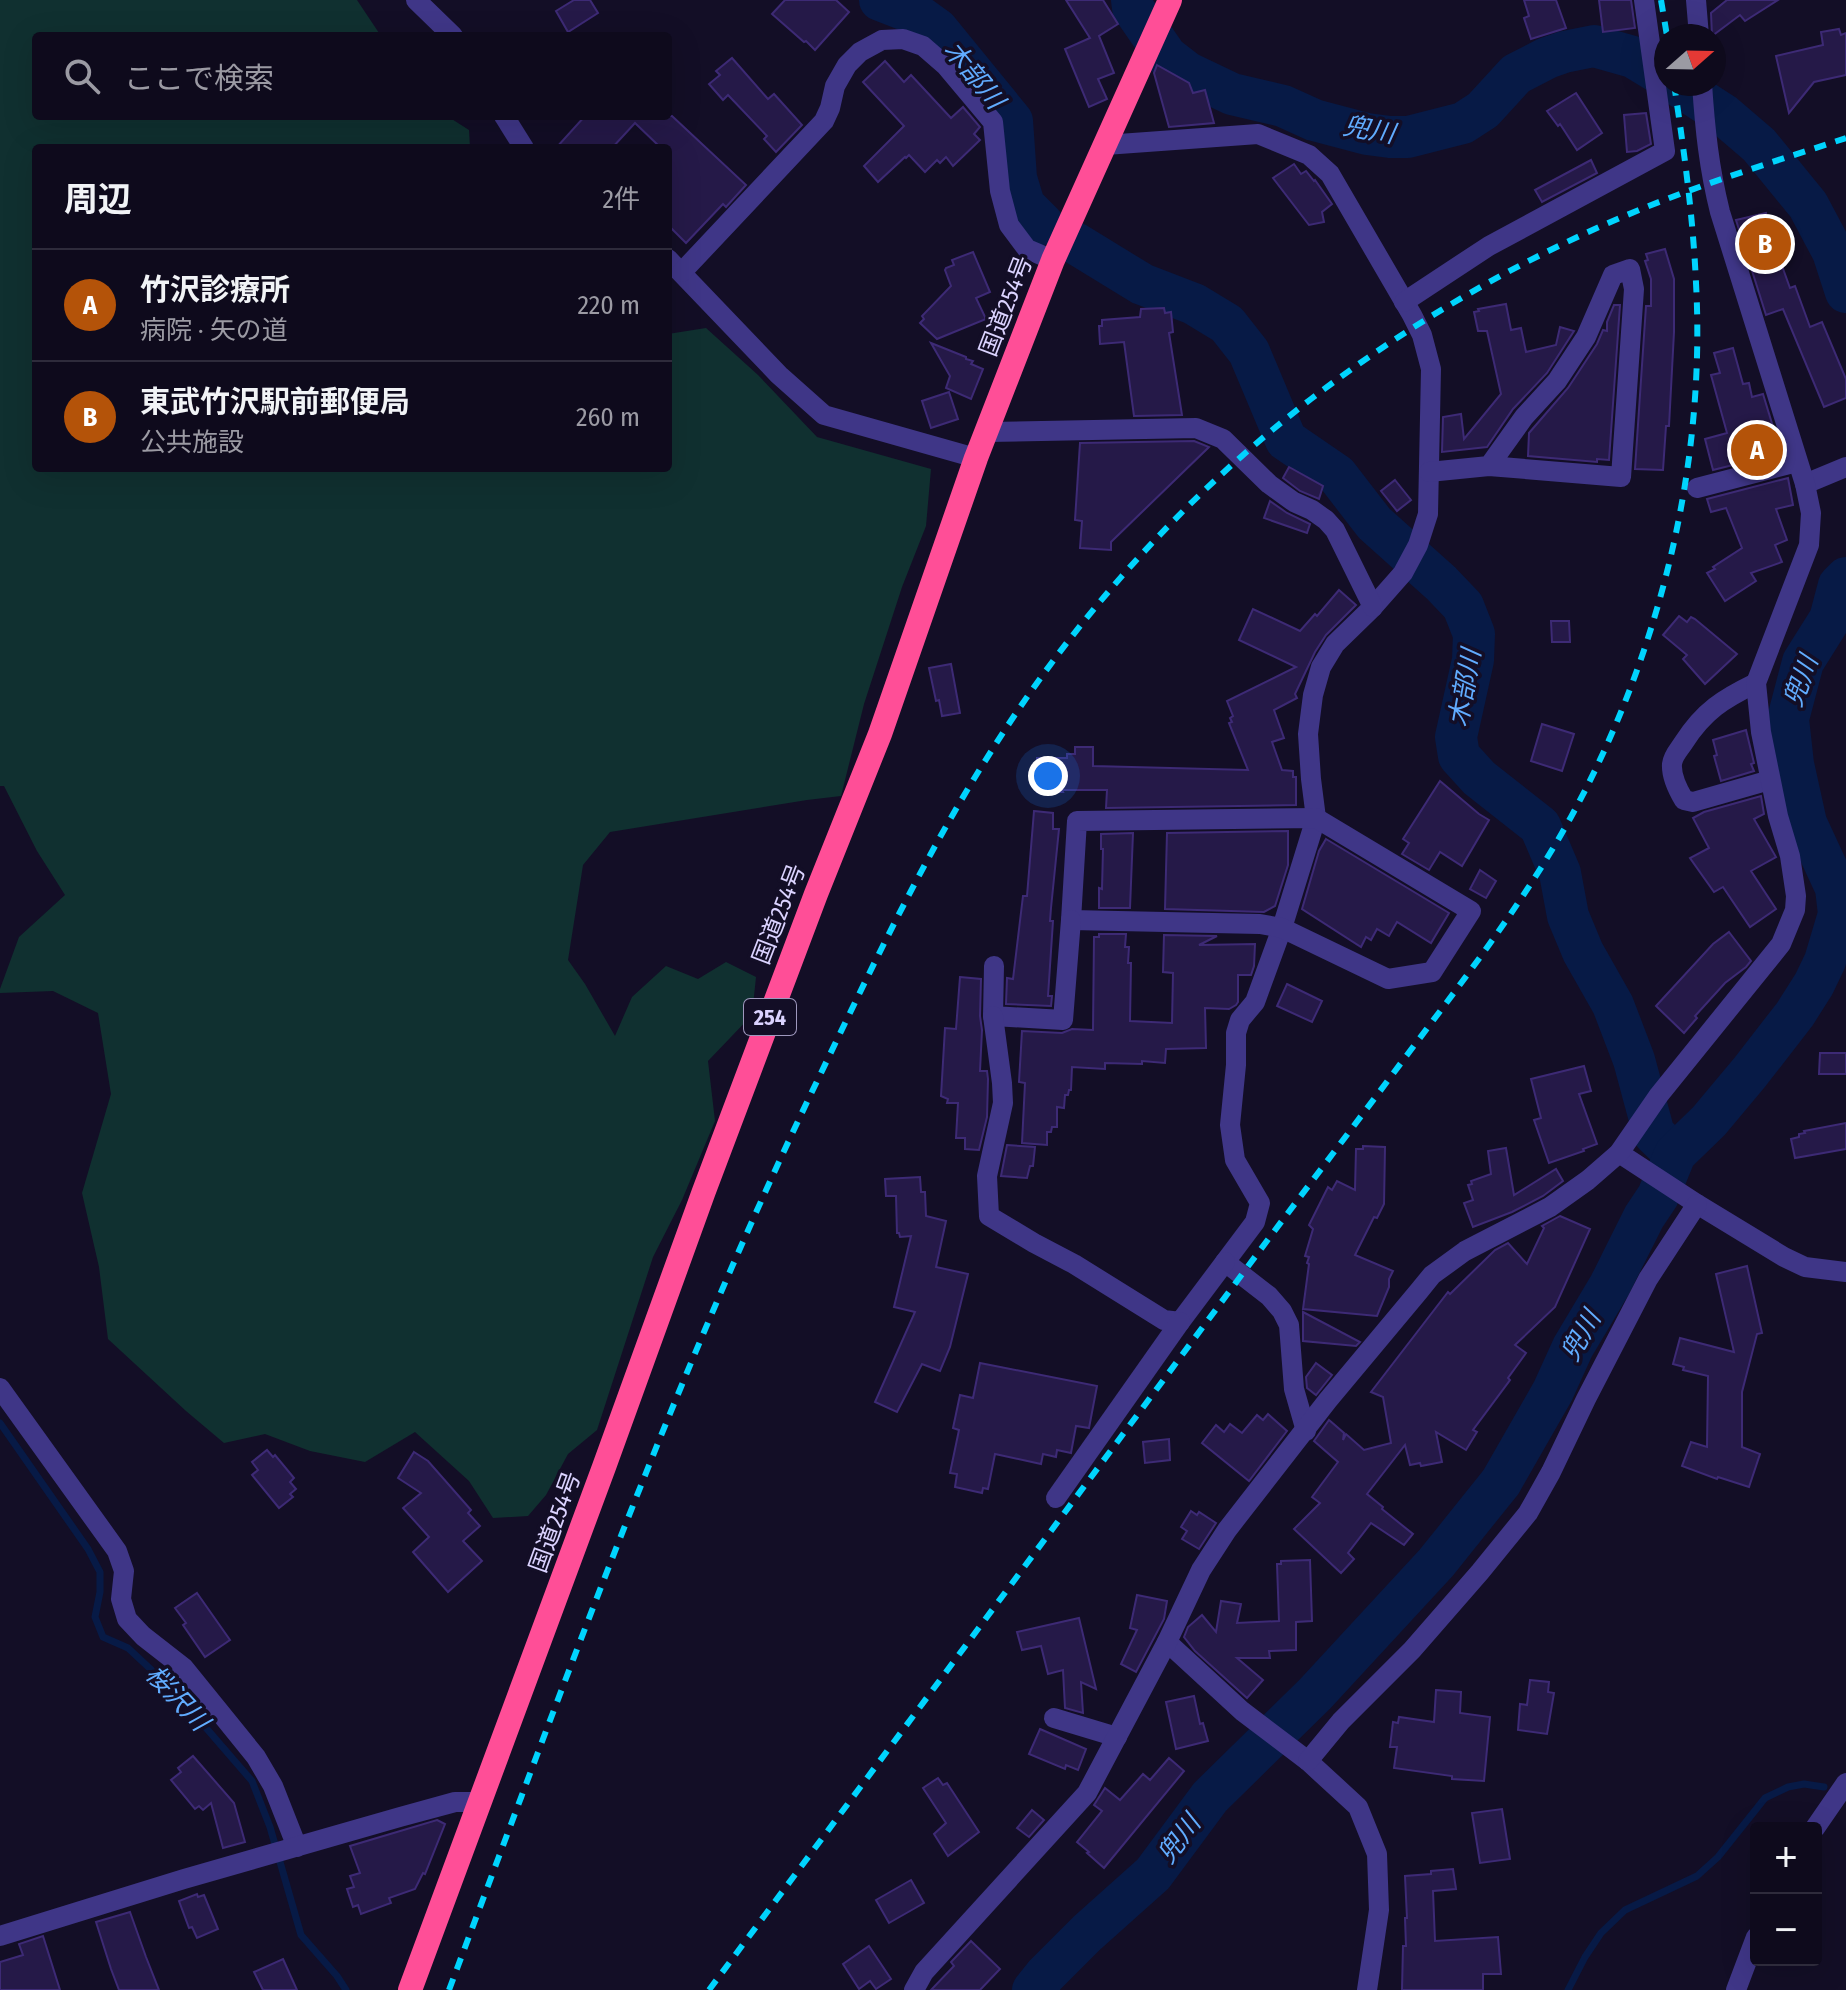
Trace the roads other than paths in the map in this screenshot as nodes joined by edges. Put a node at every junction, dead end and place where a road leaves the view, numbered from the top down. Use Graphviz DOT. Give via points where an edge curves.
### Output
graph roads {
  1 [pos="416,0"];
  2 [pos="1170,0"];
  3 [pos="1644,0"];
  4 [pos="1696,0"];
  5 [pos="1698,24"];
  6 [pos="449,32"];
  7 [pos="1703,96"];
  8 [pos="506,120"];
  9 [pos="522,144"];
  10 [pos="1105,145"];
  11 [pos="1053,260"];
  12 [pos="675,266"];
  13 [pos="1404,302"];
  14 [pos="987,432"];
  15 [pos="976,458"];
  16 [pos="1797,462"];
  17 [pos="1489,466"];
  18 [pos="1846,467"];
  19 [pos="1429,472"];
  20 [pos="1805,484"];
  21 [pos="1697,488"];
  22 [pos="1373,607"];
  23 [pos="1756,683"];
  24 [pos="1770,780"];
  25 [pos="1316,818"];
  26 [pos="1071,920"];
  27 [pos="1282,928"];
  28 [pos="994,966"];
  29 [pos="993,1016"];
  30 [pos="1623,1156"];
  31 [pos="1692,1201"];
  32 [pos="1225,1262"];
  33 [pos="1846,1272"];
  34 [pos="1180,1322"];
  35 [pos="0,1388"];
  36 [pos="1306,1431"];
  37 [pos="1056,1498"];
  38 [pos="1167,1642"];
  39 [pos="1054,1718"];
  40 [pos="1117,1737"];
  41 [pos="1302,1756"];
  42 [pos="1846,1783"];
  43 [pos="480,1802"];
  44 [pos="1839,1804"];
  45 [pos="1821,1822"];
  46 [pos="285,1851"];
  47 [pos="0,1936"];
  48 [pos="1750,1953"];
  49 [pos="410,1990"];
  50 [pos="914,1990"];
  51 [pos="1367,1990"];
  52 [pos="1736,1990"];
  1 -- 6 [label="street"];
  2 -- 10 [label="highway, 国道254号 / 254"];
  3 -- 13 [label="street" via="1665,151 1489,246"];
  4 -- 5 [label="street"];
  7 -- 16 [label="street" via="1720,212"];
  8 -- 9 [label="street"];
  10 -- 11 [label="highway, 国道254号 / 254"];
  10 -- 13 [label="street" via="1258,134 1309,155 1330,174"];
  11 -- 12 [label="street" via="1027,249 1009,225 993,122 946,66 923,46 903,39 882,40 860,52 835,86 824,121"];
  11 -- 14 [label="highway, 国道254号 / 254"];
  12 -- 15 [label="street" via="824,415"];
  13 -- 19 [label="street" via="1422,335 1431,369"];
  14 -- 15 [label="highway, 国道254号 / 254"];
  14 -- 22 [label="street" via="1196,428 1223,439 1269,484 1335,530"];
  15 -- 43 [label="highway, 国道254号 / 254" via="880,734 704,1191"];
  16 -- 20 [label="street"];
  16 -- 21 [label="street"];
  17 -- 17 [label="street" via="1621,477 1634,289 1630,269 1613,275 1572,359"];
  17 -- 19 [label="street"];
  18 -- 20 [label="street"];
  19 -- 22 [label="street" via="1428,514 1418,545 1403,573"];
  20 -- 23 [label="street" via="1811,513 1809,545"];
  22 -- 25 [label="street" via="1335,644 1313,695 1308,734"];
  23 -- 24 [label="street"];
  23 -- 24 [label="street" via="1727,697 1696,724 1672,769 1677,789 1684,800 1693,802"];
  24 -- 30 [label="street" via="1796,896 1790,926 1637,1124"];
  25 -- 26 [label="street" via="1077,821"];
  25 -- 27 [label="street"];
  25 -- 27 [label="street" via="1471,911 1432,972 1388,979"];
  26 -- 27 [label="street"];
  26 -- 29 [label="street" via="1063,1020"];
  27 -- 32 [label="street" via="1255,1002 1236,1033 1230,1125 1235,1160 1260,1203 1255,1222"];
  28 -- 29 [label="street"];
  29 -- 34 [label="street" via="1003,1103 987,1176 989,1216 1164,1320"];
  30 -- 31 [label="street"];
  30 -- 36 [label="street" via="1550,1207 1465,1251 1432,1275"];
  31 -- 33 [label="street" via="1805,1267"];
  31 -- 41 [label="street" via="1528,1513 1432,1628"];
  32 -- 34 [label="street"];
  32 -- 36 [label="street" via="1269,1296 1289,1325 1294,1389"];
  34 -- 37 [label="street"];
  35 -- 46 [label="street" via="117,1551 124,1571 121,1599 127,1619 184,1668 256,1757 273,1786"];
  36 -- 38 [label="street" via="1227,1530 1201,1570"];
  38 -- 40 [label="street"];
  38 -- 41 [label="street" via="1242,1711"];
  39 -- 40 [label="street"];
  40 -- 50 [label="street" via="1087,1793 924,1972"];
  41 -- 51 [label="street" via="1358,1807 1377,1854 1379,1910"];
  42 -- 44 [label="street"];
  43 -- 46 [label="street" via="455,1802"];
  43 -- 49 [label="highway, 国道254号 / 254"];
  44 -- 45 [label="street"];
  46 -- 47 [label="street"];
  48 -- 52 [label="street"];
}
